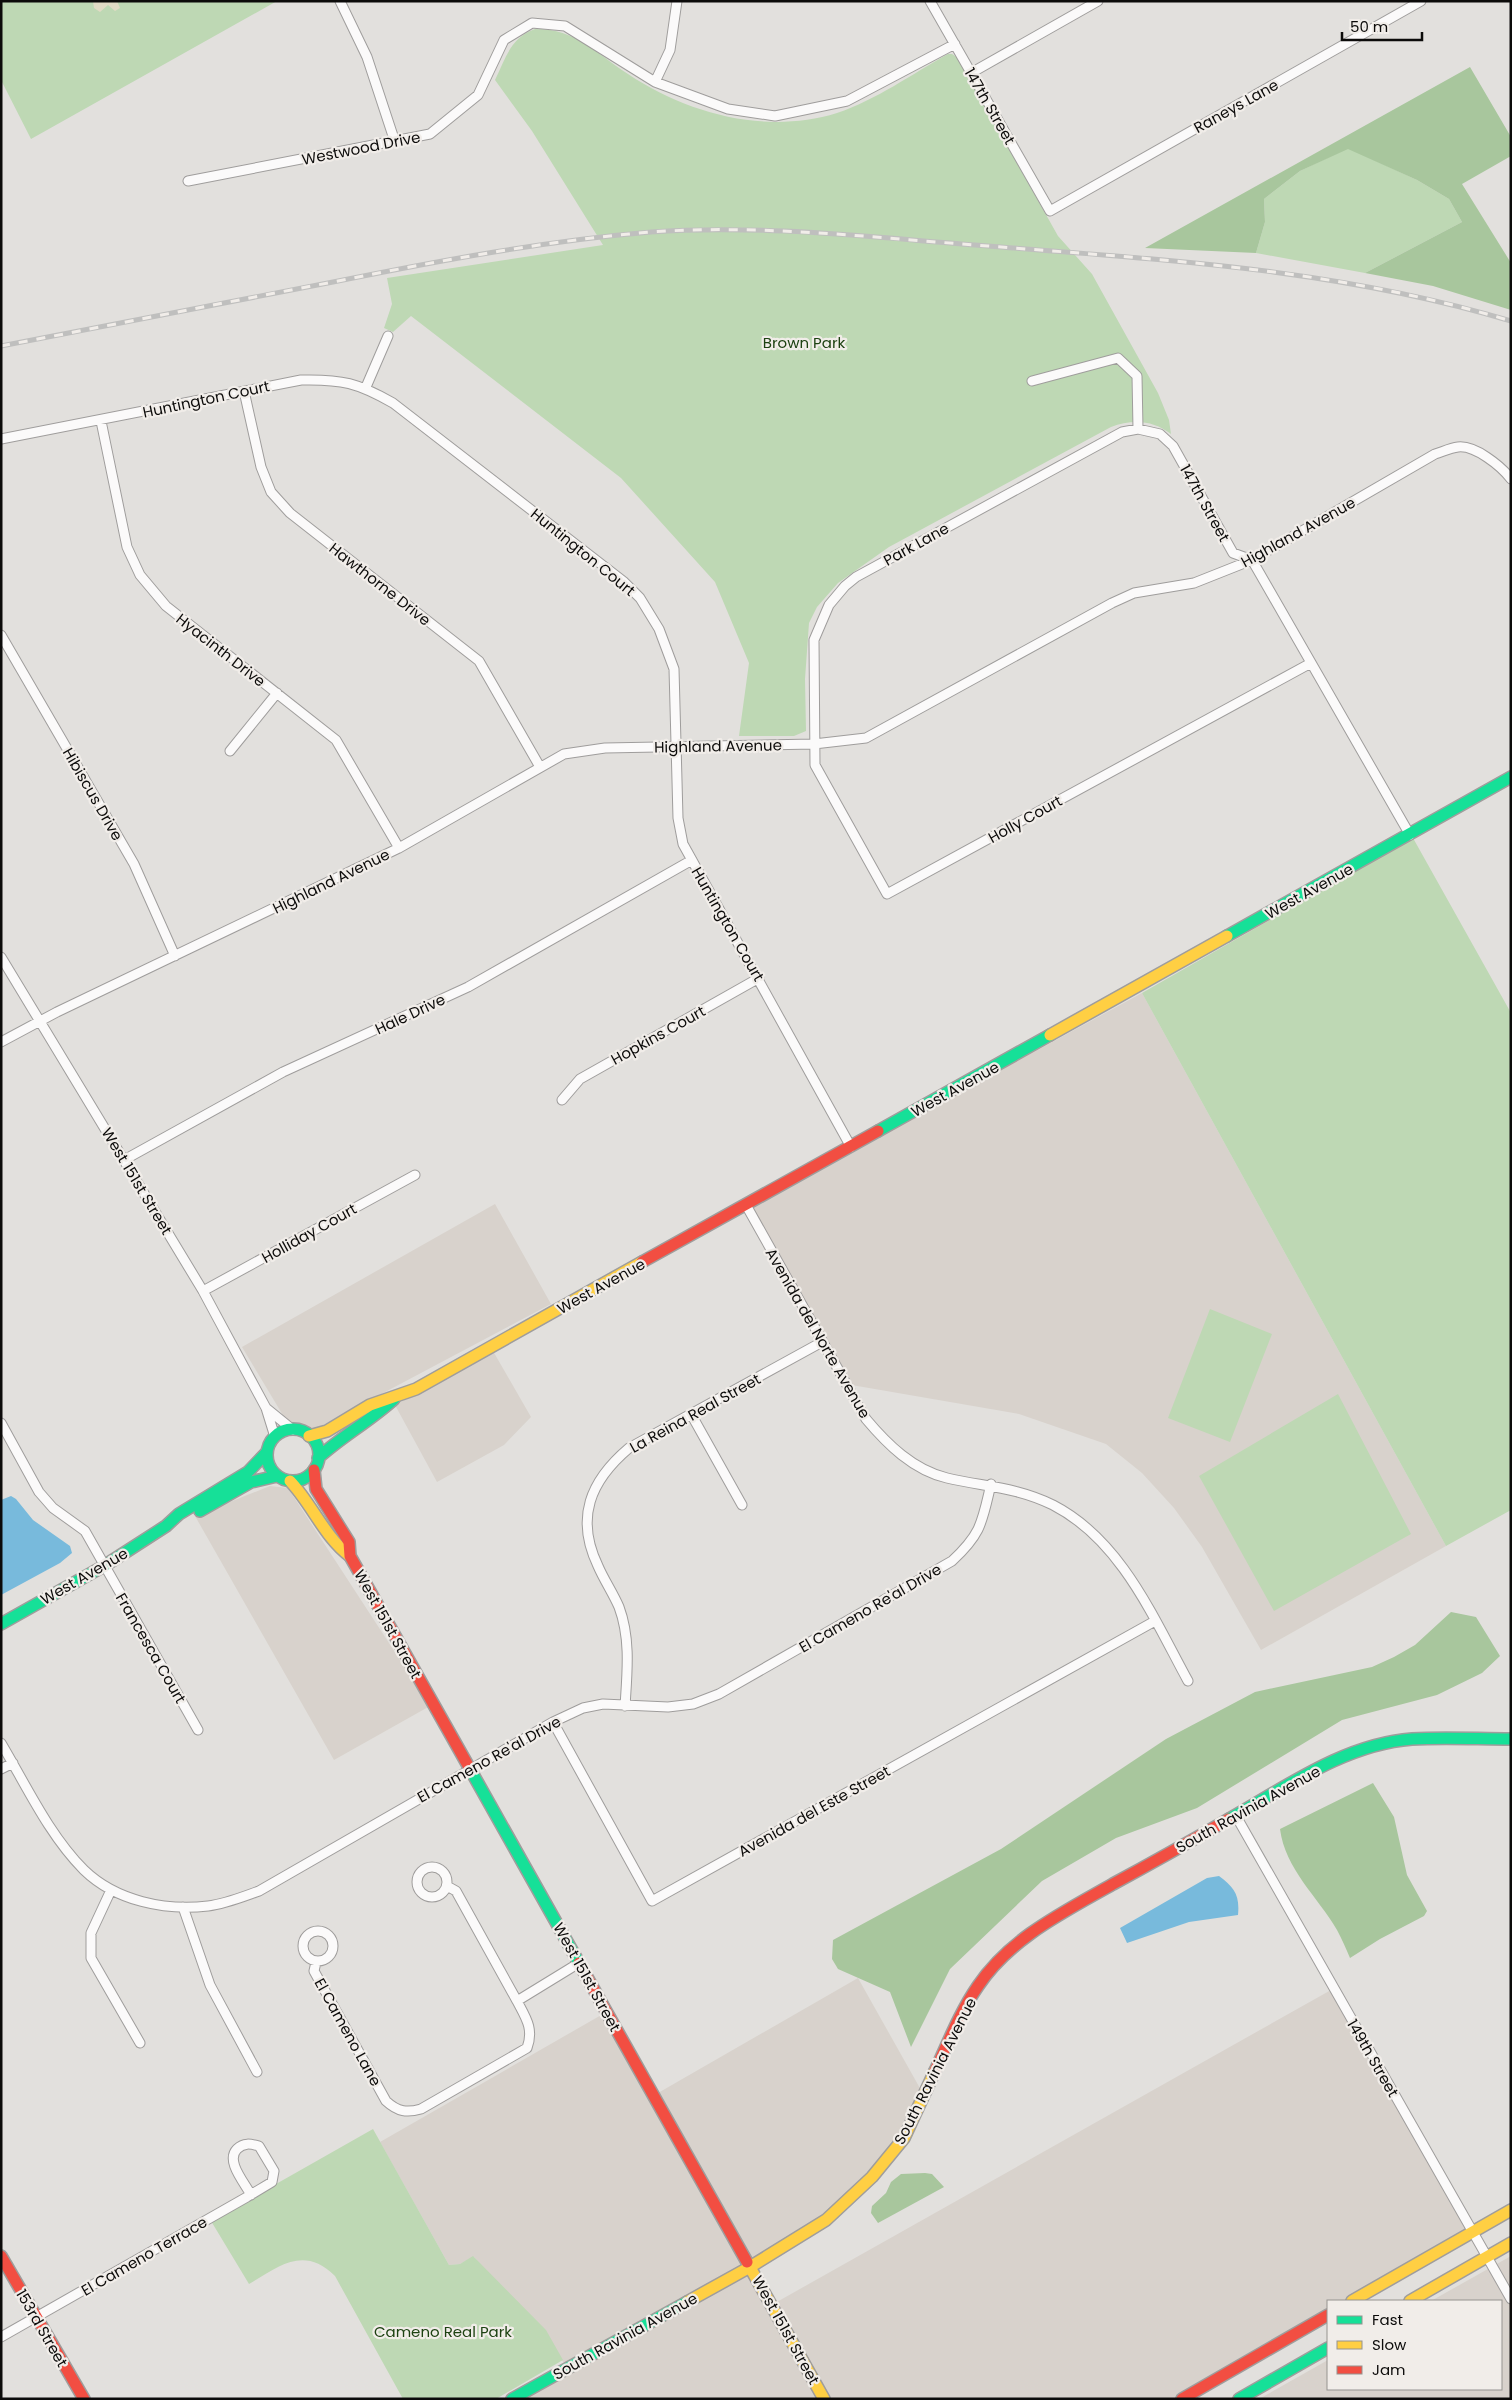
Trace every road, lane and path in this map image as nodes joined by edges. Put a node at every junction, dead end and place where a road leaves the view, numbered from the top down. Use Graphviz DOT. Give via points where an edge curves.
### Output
graph roads {
  1 [pos="340,1"];
  2 [pos="677,1"];
  3 [pos="930,1"];
  4 [pos="1098,1"];
  5 [pos="1421,1"];
  6 [pos="955,44"];
  7 [pos="971,73"];
  8 [pos="655,82"];
  9 [pos="395,142"];
  10 [pos="188,181"];
  11 [pos="1050,211"];
  12 [pos="388,336"];
  13 [pos="1032,381"];
  14 [pos="366,387"];
  15 [pos="244,391"];
  16 [pos="101,421"];
  17 [pos="1138,429"];
  18 [pos="1,439"];
  19 [pos="1511,479"];
  20 [pos="1252,560"];
  21 [pos="1,635"];
  22 [pos="1311,662"];
  23 [pos="277,693"];
  24 [pos="814,744"];
  25 [pos="675,746"];
  26 [pos="230,752"];
  27 [pos="540,767"];
  28 [pos="1511,777"];
  29 [pos="1410,834"];
  30 [pos="399,848"];
  31 [pos="692,860"];
  32 [pos="175,956"];
  33 [pos="1,957"];
  34 [pos="759,978"];
  35 [pos="38,1022"];
  36 [pos="1,1042"];
  37 [pos="562,1100"];
  38 [pos="851,1147"];
  39 [pos="124,1160"];
  40 [pos="415,1175"];
  41 [pos="746,1205"];
  42 [pos="203,1291"];
  43 [pos="822,1342"];
  44 [pos="397,1396"];
  45 [pos="266,1408"];
  46 [pos="691,1414"];
  47 [pos="1,1423"];
  48 [pos="292,1430"];
  49 [pos="309,1436"];
  50 [pos="275,1437"];
  51 [pos="267,1452"];
  52 [pos="318,1458"];
  53 [pos="314,1470"];
  54 [pos="277,1476"];
  55 [pos="290,1481"];
  56 [pos="991,1484"];
  57 [pos="742,1505"];
  58 [pos="166,1526"];
  59 [pos="350,1556"];
  60 [pos="104,1566"];
  61 [pos="1155,1621"];
  62 [pos="1,1624"];
  63 [pos="1188,1681"];
  64 [pos="625,1706"];
  65 [pos="554,1722"];
  66 [pos="198,1730"];
  67 [pos="1511,1738"];
  68 [pos="1,1743"];
  69 [pos="13,1763"];
  70 [pos="1,1769"];
  71 [pos="470,1769"];
  72 [pos="1236,1816"];
  73 [pos="447,1886"];
  74 [pos="111,1890"];
  75 [pos="183,1907"];
  76 [pos="316,1962"];
  77 [pos="579,1963"];
  78 [pos="517,2001"];
  79 [pos="140,2043"];
  80 [pos="257,2072"];
  81 [pos="251,2195"];
  82 [pos="1511,2210"];
  83 [pos="1473,2232"];
  84 [pos="1511,2243"];
  85 [pos="1,2256"];
  86 [pos="1487,2256"];
  87 [pos="750,2267"];
  88 [pos="1354,2300"];
  89 [pos="1412,2300"];
  90 [pos="1511,2300"];
  91 [pos="1327,2316"];
  92 [pos="36,2318"];
  93 [pos="1,2337"];
  94 [pos="1327,2349"];
  95 [pos="80,2398"];
  96 [pos="512,2399"];
  97 [pos="824,2399"];
  98 [pos="1182,2399"];
  99 [pos="1239,2399"];
  1 -- 9 [label="street" via="367,57"];
  2 -- 8 [label="street" via="670,50"];
  3 -- 6 [label="street, 147th Street"];
  4 -- 7 [label="street"];
  5 -- 11 [label="street, Raneys Lane"];
  6 -- 7 [label="street, 147th Street"];
  6 -- 8 [label="street, Westwood Drive" via="847,101 775,116 728,109"];
  7 -- 11 [label="street, 147th Street"];
  8 -- 9 [label="street, Westwood Drive" via="565,26 532,23 504,40 478,95 430,134"];
  9 -- 10 [label="street, Westwood Drive"];
  12 -- 14 [label="street"];
  13 -- 17 [label="street" via="1118,358 1137,376"];
  14 -- 15 [label="street, Huntington Court" via="330,379 301,380"];
  14 -- 25 [label="street, Huntington Court" via="393,403 623,581 640,598 659,629 674,669"];
  15 -- 16 [label="street, Huntington Court"];
  15 -- 27 [label="street, Hawthorne Drive" via="261,467 271,492 290,513 479,661"];
  16 -- 18 [label="street, Huntington Court"];
  16 -- 23 [label="street, Hyacinth Drive" via="127,547 140,575 166,606"];
  17 -- 20 [label="street, 147th Street" via="1160,434 1173,446 1233,553"];
  17 -- 24 [label="street, Park Lane" via="1122,432 1054,467 875,566 845,586 829,605 814,640"];
  19 -- 20 [label="street, Highland Avenue" via="1482,454 1460,447 1435,454"];
  20 -- 22 [label="street"];
  20 -- 24 [label="street, Highland Avenue" via="1194,583 1134,593 866,738"];
  21 -- 32 [label="street, Hibiscus Drive" via="134,864"];
  22 -- 24 [label="street, Holly Court" via="887,894 815,765"];
  22 -- 29 [label="street"];
  23 -- 26 [label="street"];
  23 -- 30 [label="street, Hyacinth Drive" via="336,740"];
  24 -- 25 [label="street, Highland Avenue"];
  25 -- 27 [label="street, Highland Avenue" via="583,750 564,754"];
  25 -- 31 [label="street, Huntington Court" via="680,832"];
  27 -- 30 [label="street, Highland Avenue"];
  28 -- 29 [label="main road, West Avenue"];
  29 -- 38 [label="main road, West Avenue"];
  30 -- 32 [label="street, Highland Avenue"];
  31 -- 34 [label="street, Huntington Court"];
  31 -- 39 [label="street, Hale Drive" via="468,987 283,1072"];
  32 -- 35 [label="street, Highland Avenue"];
  33 -- 35 [label="street, West 151st Street"];
  34 -- 37 [label="street, Hopkins Court" via="580,1079"];
  34 -- 38 [label="street, Huntington Court"];
  35 -- 36 [label="street, Highland Avenue"];
  35 -- 39 [label="street, West 151st Street"];
  38 -- 41 [label="main road, West Avenue"];
  39 -- 42 [label="street, West 151st Street"];
  40 -- 42 [label="street, Holliday Court"];
  41 -- 43 [label="street, Avenida del Norte Avenue"];
  41 -- 44 [label="main road, West Avenue" via="416,1389"];
  42 -- 45 [label="street, West 151st Street"];
  43 -- 46 [label="street, La Reina Real Street"];
  43 -- 56 [label="street, Avenida del Norte Avenue" via="866,1419 884,1441 907,1460 946,1478"];
  44 -- 49 [label="main road, West Avenue" via="370,1405 327,1431"];
  44 -- 52 [label="main road, West Avenue"];
  45 -- 48 [label="street, West 151st Street"];
  45 -- 50 [label="street, West 151st Street"];
  46 -- 57 [label="street"];
  46 -- 64 [label="street, La Reina Real Street" via="623,1453 600,1478 585,1524 589,1545 619,1608 625,1632 628,1658"];
  47 -- 60 [label="street, Francesca Court" via="39,1492 53,1508 85,1530"];
  48 -- 49 [label="main road"];
  48 -- 50 [label="main road"];
  49 -- 52 [label="main road"];
  50 -- 51 [label="main road"];
  51 -- 54 [label="main road" via="271,1469"];
  51 -- 58 [label="main road, West Avenue" via="248,1472 179,1514"];
  52 -- 53 [label="main road"];
  53 -- 55 [label="main road" via="303,1479"];
  53 -- 59 [label="main road, West 151st Street" via="316,1489 349,1542"];
  54 -- 55 [label="main road"];
  54 -- 58 [label="main road, West Avenue" via="251,1482"];
  55 -- 59 [label="main road, West 151st Street" via="339,1548"];
  56 -- 61 [label="street, Avenida del Norte Avenue" via="1055,1506 1086,1526 1110,1550"];
  56 -- 64 [label="street, El Cameno Re'al Drive" via="981,1527 952,1561 719,1694 693,1704"];
  58 -- 60 [label="main road, West Avenue"];
  59 -- 71 [label="main road, West 151st Street"];
  60 -- 62 [label="main road, West Avenue"];
  60 -- 66 [label="street, Francesca Court"];
  61 -- 63 [label="street, Avenida del Norte Avenue"];
  61 -- 65 [label="street, Avenida del Este Street" via="652,1901"];
  64 -- 65 [label="street, El Cameno Re'al Drive" via="603,1704 583,1708"];
  65 -- 71 [label="street, El Cameno Re'al Drive"];
  67 -- 72 [label="main road, South Ravinia Avenue" via="1411,1740 1375,1746 1340,1758"];
  68 -- 69 [label="street, El Cameno Re'al Drive"];
  69 -- 70 [label="street"];
  69 -- 74 [label="street, El Cameno Re'al Drive" via="71,1856"];
  71 -- 75 [label="street, El Cameno Re'al Drive" via="259,1891 233,1901"];
  71 -- 77 [label="main road, West 151st Street"];
  72 -- 83 [label="street, 149th Street"];
  72 -- 87 [label="main road, South Ravinia Avenue" via="1048,1920 995,1965 961,2015 904,2138 872,2177 826,2220"];
  73 -- 78 [label="street" via="456,1891"];
  74 -- 75 [label="street, El Cameno Re'al Drive" via="133,1900"];
  74 -- 79 [label="street" via="91,1933 91,1958"];
  75 -- 80 [label="street" via="210,1985"];
  76 -- 78 [label="street, El Cameno Lane" via="314,1971 386,2102 399,2110 421,2109 527,2048 530,2026"];
  77 -- 78 [label="street"];
  77 -- 87 [label="main road, West 151st Street"];
  81 -- 81 [label="street, El Cameno Terrace" via="232,2162 238,2147 248,2143 259,2146 274,2170 272,2182"];
  81 -- 92 [label="street, El Cameno Terrace"];
  82 -- 83 [label="main road"];
  83 -- 86 [label="street, 149th Street"];
  83 -- 88 [label="main road"];
  84 -- 86 [label="main road"];
  85 -- 92 [label="main road, 153rd Street"];
  86 -- 89 [label="main road"];
  86 -- 90 [label="street, 149th Street"];
  87 -- 96 [label="main road, South Ravinia Avenue"];
  87 -- 97 [label="main road, West 151st Street"];
  91 -- 98 [label="main road"];
  92 -- 93 [label="street, El Cameno Terrace"];
  92 -- 95 [label="main road, 153rd Street"];
  94 -- 99 [label="main road"];
}
